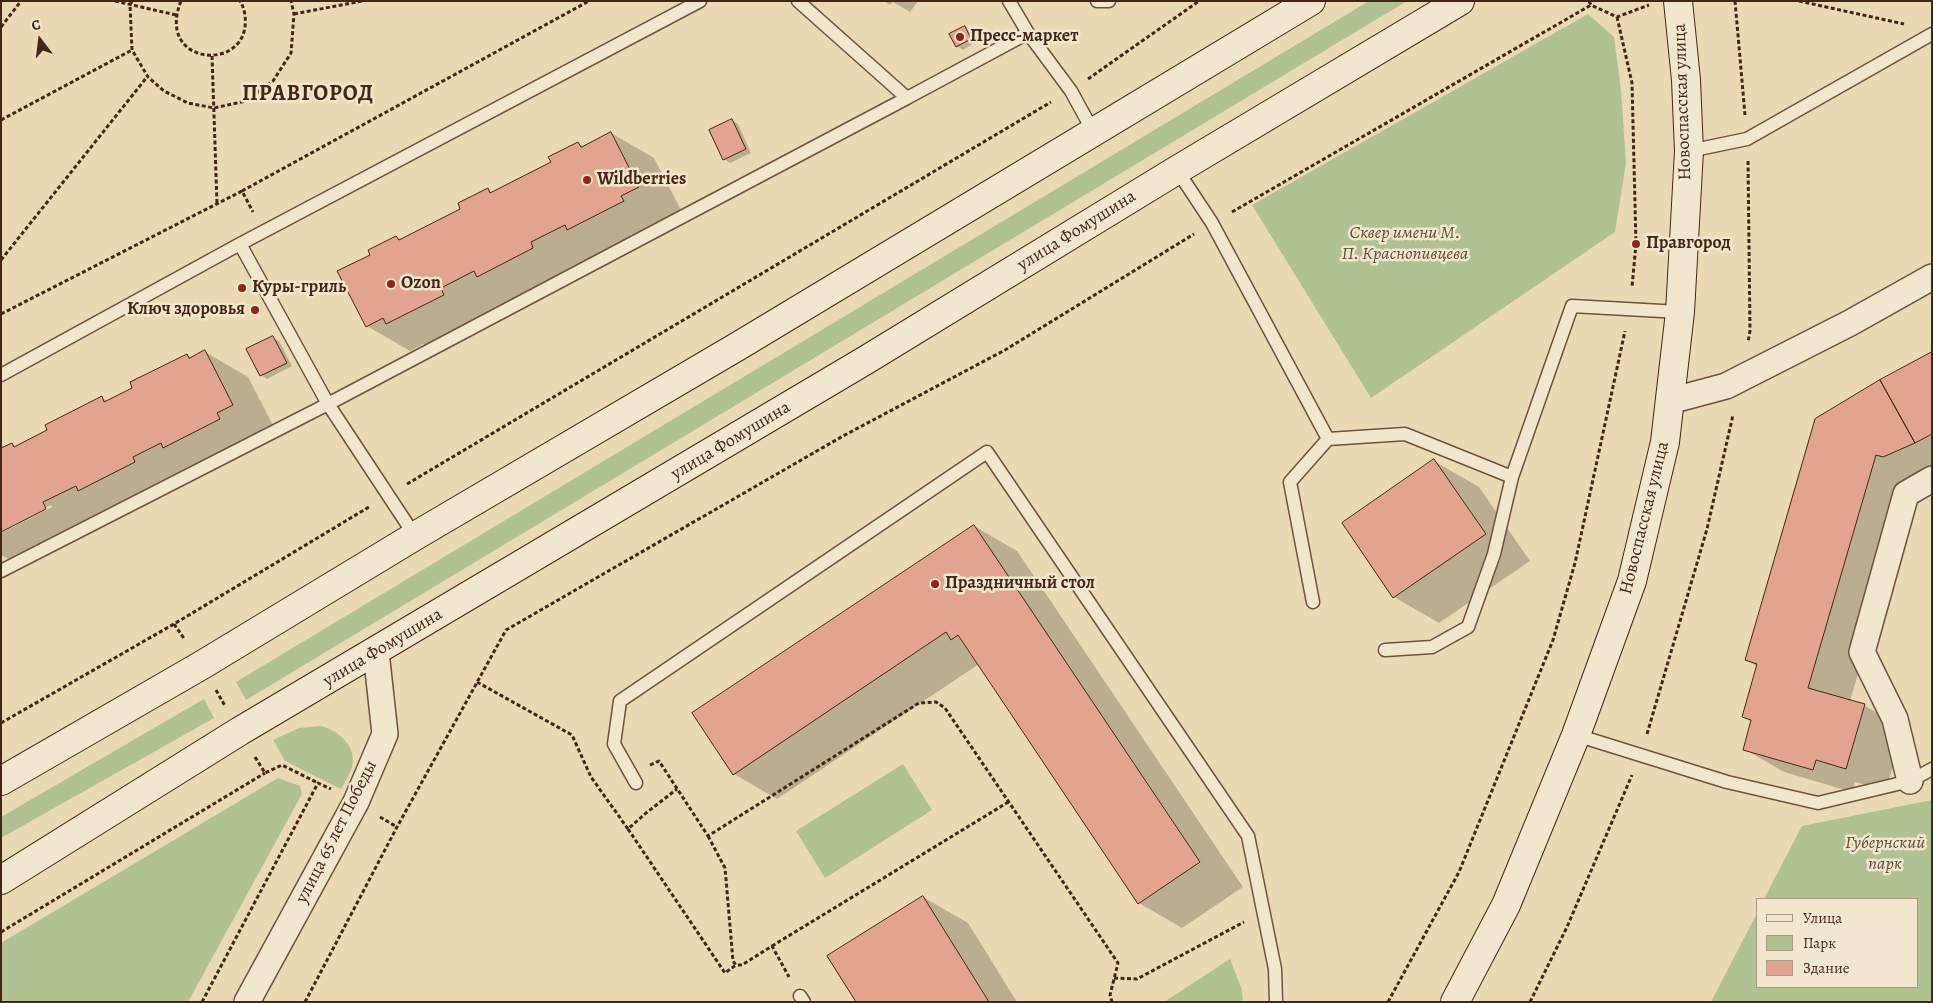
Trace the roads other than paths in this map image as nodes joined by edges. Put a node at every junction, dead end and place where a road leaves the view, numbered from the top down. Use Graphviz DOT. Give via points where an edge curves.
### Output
graph roads {
  1 [pos="700,1"];
  2 [pos="798,1"];
  3 [pos="1009,1"];
  4 [pos="1097,1"];
  5 [pos="1109,1"];
  6 [pos="1311,1"];
  7 [pos="1460,1"];
  8 [pos="1678,1"];
  9 [pos="1028,33"];
  10 [pos="1932,34"];
  11 [pos="907,98"];
  12 [pos="1094,133"];
  13 [pos="1689,151"];
  14 [pos="1177,170"];
  15 [pos="240,244"];
  16 [pos="1932,277"];
  17 [pos="1680,312"];
  18 [pos="1,375"];
  19 [pos="1670,400"];
  20 [pos="328,404"];
  21 [pos="1328,439"];
  22 [pos="1512,477"];
  23 [pos="1932,479"];
  24 [pos="415,536"];
  25 [pos="1,571"];
  26 [pos="1314,602"];
  27 [pos="1385,650"];
  28 [pos="376,652"];
  29 [pos="1576,736"];
  30 [pos="1921,775"];
  31 [pos="634,779"];
  32 [pos="1,781"];
  33 [pos="1,880"];
  34 [pos="248,1002"];
  35 [pos="1276,1002"];
  36 [pos="1455,1002"];
  1 -- 15 [label="lane"];
  2 -- 11 [label="lane"];
  3 -- 9 [label="lane"];
  4 -- 5 [label="lane"];
  6 -- 12 [label="main road"];
  7 -- 14 [label="main road, улица Фомушина"];
  8 -- 13 [label="main road, Новоспасская улица"];
  9 -- 11 [label="lane"];
  9 -- 12 [label="lane" via="1071,91"];
  10 -- 13 [label="lane" via="1747,139"];
  11 -- 20 [label="lane"];
  12 -- 24 [label="main road"];
  13 -- 17 [label="main road, Новоспасская улица"];
  14 -- 21 [label="lane" via="1212,223"];
  14 -- 28 [label="main road, улица Фомушина"];
  15 -- 18 [label="lane"];
  15 -- 20 [label="lane"];
  16 -- 19 [label="street" via="1726,386"];
  17 -- 19 [label="main road, Новоспасская улица"];
  17 -- 22 [label="lane" via="1572,306"];
  19 -- 29 [label="main road, Новоспасская улица" via="1665,442 1632,581"];
  20 -- 24 [label="lane"];
  20 -- 25 [label="lane"];
  21 -- 22 [label="lane" via="1405,434"];
  21 -- 26 [label="lane" via="1290,482"];
  22 -- 27 [label="lane" via="1494,554 1468,628 1432,647"];
  23 -- 30 [label="street" via="1906,494 1862,652"];
  24 -- 32 [label="main road"];
  28 -- 33 [label="main road, улица Фомушина" via="240,731"];
  28 -- 34 [label="street, улица 65 лет Победы" via="385,734 356,802"];
  29 -- 30 [label="lane" via="1726,782 1818,803"];
  29 -- 36 [label="main road, Новоспасская улица" via="1506,904"];
  31 -- 35 [label="lane" via="614,744 620,702 987,452 1248,836 1275,969"];
}
